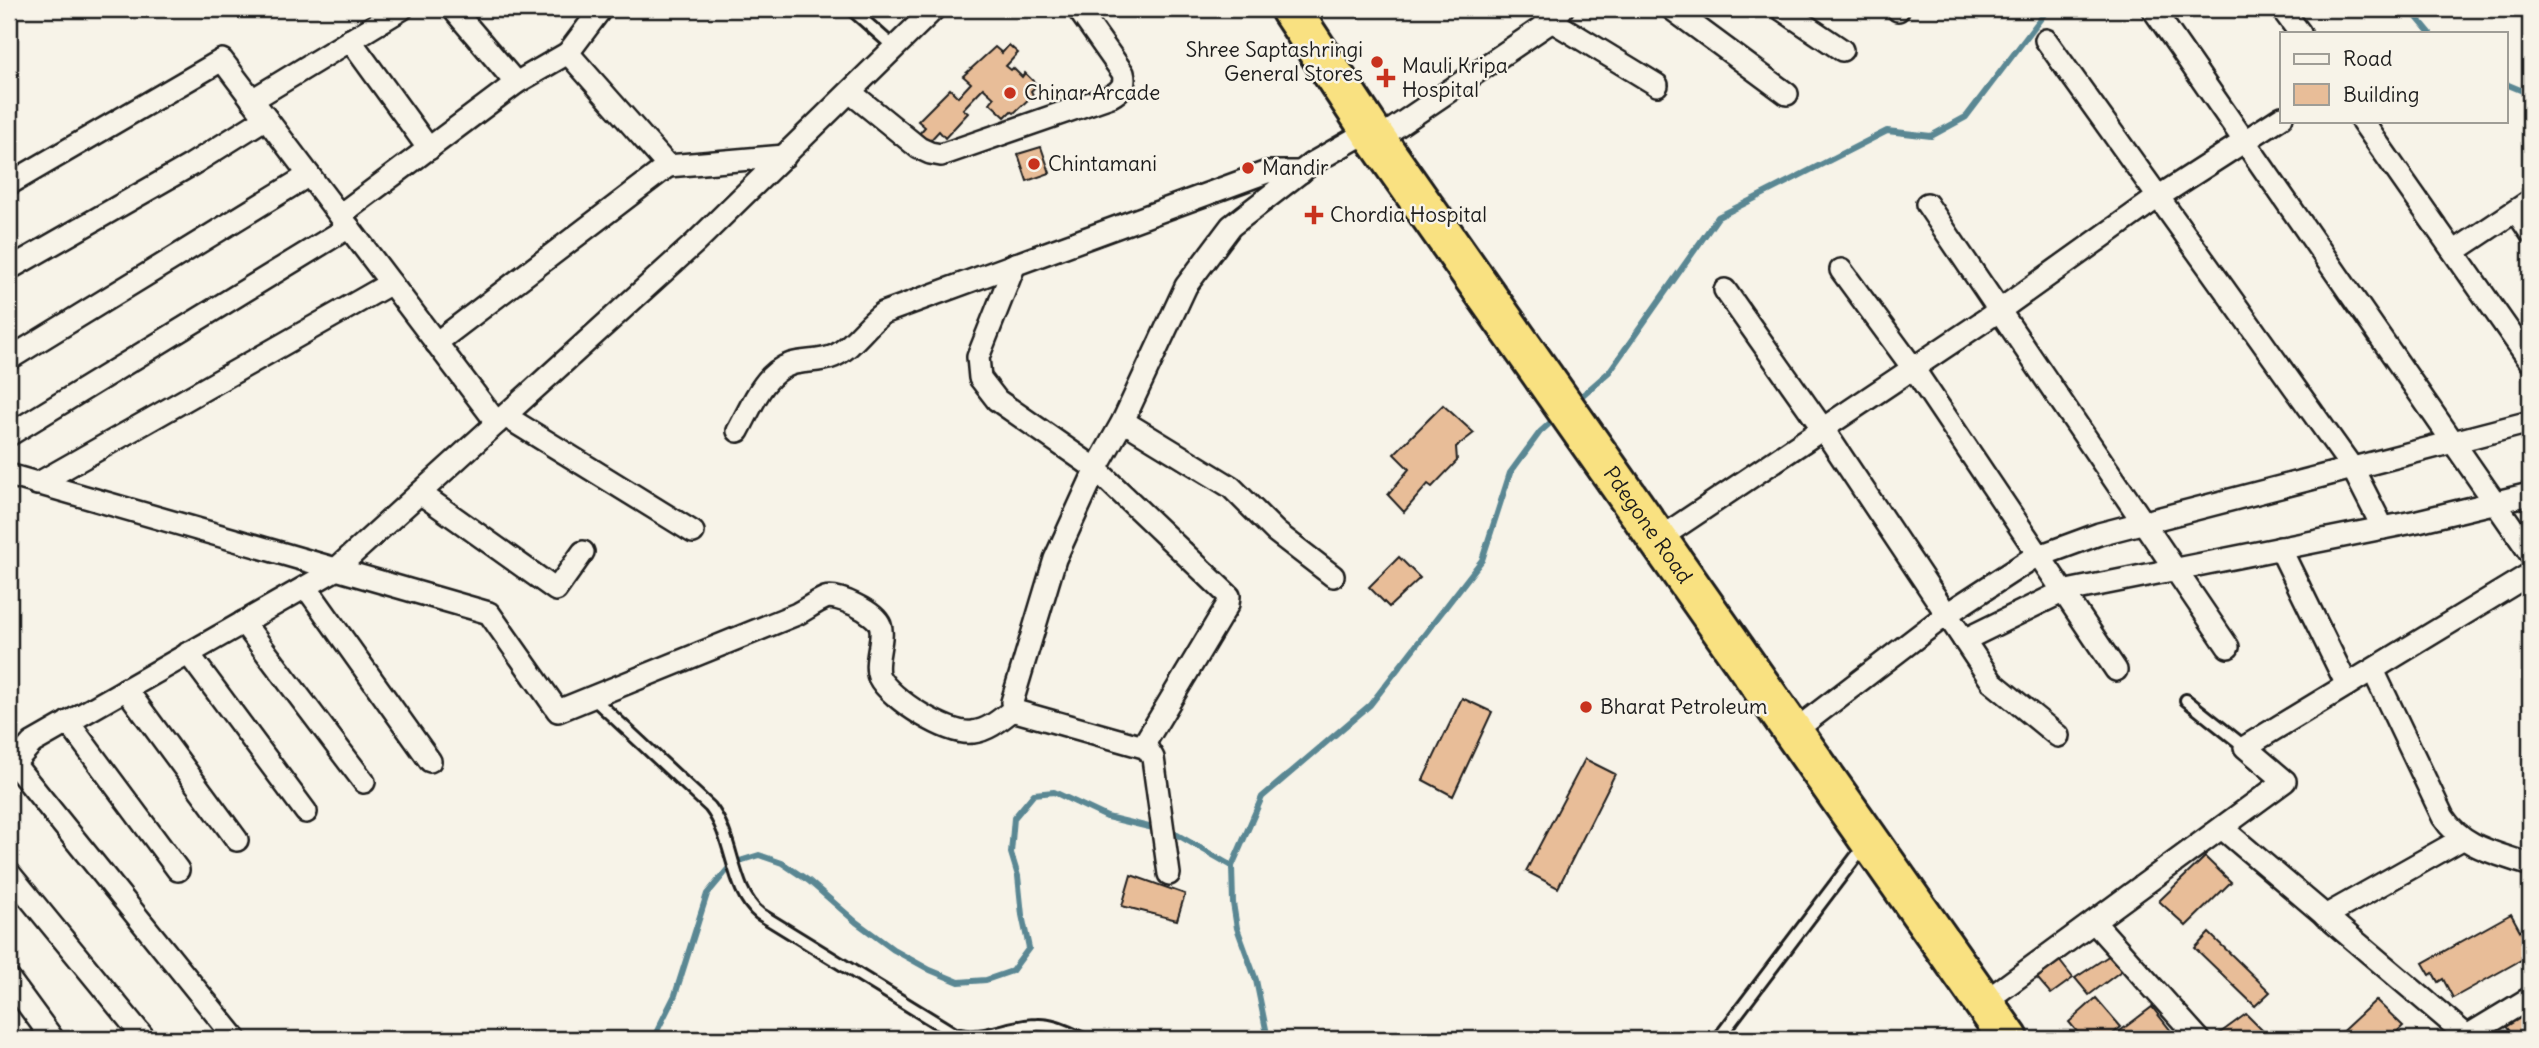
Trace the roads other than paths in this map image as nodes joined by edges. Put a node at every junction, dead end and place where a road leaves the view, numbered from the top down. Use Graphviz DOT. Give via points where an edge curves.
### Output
graph roads {
  1 [pos="402,9"];
  2 [pos="453,9"];
  3 [pos="601,9"];
  4 [pos="851,9"];
  5 [pos="934,9"];
  6 [pos="1078,9"];
  7 [pos="1290,9"];
  8 [pos="1671,9"];
  9 [pos="1781,9"];
  10 [pos="2153,9"];
  11 [pos="2282,9"];
  12 [pos="1551,13"];
  13 [pos="2299,32"];
  14 [pos="350,40"];
  15 [pos="2046,40"];
  16 [pos="895,48"];
  17 [pos="1842,50"];
  18 [pos="568,53"];
  19 [pos="516,83"];
  20 [pos="1657,85"];
  21 [pos="850,92"];
  22 [pos="1787,94"];
  23 [pos="252,100"];
  24 [pos="266,118"];
  25 [pos="2280,118"];
  26 [pos="2363,122"];
  27 [pos="1373,135"];
  28 [pos="2244,141"];
  29 [pos="429,149"];
  30 [pos="785,156"];
  31 [pos="668,166"];
  32 [pos="1301,172"];
  33 [pos="309,174"];
  34 [pos="9,184"];
  35 [pos="2158,197"];
  36 [pos="1927,204"];
  37 [pos="2523,206"];
  38 [pos="344,221"];
  39 [pos="2530,232"];
  40 [pos="2455,251"];
  41 [pos="1014,264"];
  42 [pos="9,269"];
  43 [pos="1841,270"];
  44 [pos="391,283"];
  45 [pos="1725,290"];
  46 [pos="2000,310"];
  47 [pos="436,343"];
  48 [pos="9,359"];
  49 [pos="2530,360"];
  50 [pos="1913,369"];
  51 [pos="501,420"];
  52 [pos="1123,421"];
  53 [pos="2530,422"];
  54 [pos="1822,429"];
  55 [pos="738,431"];
  56 [pos="9,435"];
  57 [pos="2455,442"];
  58 [pos="1096,469"];
  59 [pos="2353,469"];
  60 [pos="9,475"];
  61 [pos="37,484"];
  62 [pos="420,493"];
  63 [pos="2530,494"];
  64 [pos="2494,503"];
  65 [pos="2145,522"];
  66 [pos="2383,528"];
  67 [pos="693,532"];
  68 [pos="1657,540"];
  69 [pos="2280,548"];
  70 [pos="583,552"];
  71 [pos="2530,554"];
  72 [pos="2038,557"];
  73 [pos="2175,569"];
  74 [pos="335,570"];
  75 [pos="2530,575"];
  76 [pos="1333,576"];
  77 [pos="306,587"];
  78 [pos="2062,592"];
  79 [pos="1947,614"];
  80 [pos="243,622"];
  81 [pos="1964,640"];
  82 [pos="2228,648"];
  83 [pos="188,653"];
  84 [pos="2116,670"];
  85 [pos="2373,670"];
  86 [pos="2347,685"];
  87 [pos="127,689"];
  88 [pos="593,698"];
  89 [pos="2186,699"];
  90 [pos="1014,709"];
  91 [pos="68,722"];
  92 [pos="1793,732"];
  93 [pos="2058,736"];
  94 [pos="1143,746"];
  95 [pos="2245,747"];
  96 [pos="430,761"];
  97 [pos="11,767"];
  98 [pos="364,782"];
  99 [pos="306,812"];
  100 [pos="2222,828"];
  101 [pos="1868,839"];
  102 [pos="2462,839"];
  103 [pos="237,840"];
  104 [pos="2530,865"];
  105 [pos="178,870"];
  106 [pos="9,873"];
  107 [pos="1169,874"];
  108 [pos="2325,916"];
  109 [pos="2094,922"];
  110 [pos="9,979"];
  111 [pos="2530,998"];
  112 [pos="1983,1003"];
  113 [pos="53,1039"];
  114 [pos="145,1039"];
  115 [pos="236,1039"];
  116 [pos="1084,1039"];
  117 [pos="1718,1039"];
  118 [pos="2008,1039"];
  119 [pos="2199,1039"];
  1 -- 14 [label="street"];
  2 -- 19 [label="street"];
  3 -- 18 [label="street"];
  4 -- 16 [label="lane"];
  5 -- 16 [label="street"];
  6 -- 21 [label="street" via="1123,73 1122,88 1111,96 942,155 919,148"];
  7 -- 27 [label="highway, Pdegone Road"];
  8 -- 22 [label="street"];
  9 -- 17 [label="street"];
  10 -- 28 [label="street"];
  11 -- 13 [label="street"];
  12 -- 20 [label="street"];
  12 -- 27 [label="street"];
  14 -- 23 [label="street"];
  14 -- 29 [label="street"];
  15 -- 35 [label="street"];
  16 -- 21 [label="street"];
  18 -- 19 [label="street"];
  18 -- 31 [label="street"];
  19 -- 29 [label="street"];
  21 -- 30 [label="street"];
  23 -- 24 [label="street"];
  23 -- 34 [label="street" via="222,60"];
  24 -- 33 [label="street"];
  24 -- 42 [label="street"];
  25 -- 28 [label="street"];
  26 -- 40 [label="street"];
  27 -- 32 [label="street"];
  27 -- 68 [label="highway, Pdegone Road"];
  28 -- 35 [label="street"];
  28 -- 57 [label="street"];
  29 -- 38 [label="street"];
  30 -- 31 [label="street"];
  30 -- 51 [label="street"];
  31 -- 47 [label="street"];
  32 -- 41 [label="street" via="1267,172"];
  32 -- 52 [label="street" via="1231,226 1186,286"];
  33 -- 38 [label="street"];
  33 -- 48 [label="street"];
  35 -- 46 [label="street"];
  35 -- 59 [label="street"];
  36 -- 46 [label="street"];
  37 -- 39 [label="street"];
  37 -- 40 [label="street"];
  38 -- 44 [label="street"];
  38 -- 56 [label="street"];
  40 -- 49 [label="street"];
  41 -- 55 [label="street" via="883,313 835,355 778,370 766,381"];
  41 -- 58 [label="street" via="978,358 980,378 996,400"];
  43 -- 50 [label="street"];
  44 -- 47 [label="street"];
  44 -- 61 [label="street"];
  45 -- 54 [label="street"];
  46 -- 50 [label="street"];
  46 -- 65 [label="street"];
  47 -- 51 [label="street"];
  50 -- 54 [label="street"];
  50 -- 72 [label="street"];
  51 -- 62 [label="street"];
  51 -- 67 [label="street"];
  52 -- 58 [label="street"];
  52 -- 76 [label="street" via="1231,486 1276,532"];
  53 -- 57 [label="street"];
  54 -- 68 [label="street"];
  54 -- 79 [label="street"];
  57 -- 59 [label="street"];
  57 -- 64 [label="street"];
  58 -- 90 [label="street" via="1055,559 1012,702"];
  58 -- 94 [label="street" via="1229,596"];
  59 -- 65 [label="street"];
  59 -- 66 [label="street"];
  60 -- 61 [label="street"];
  61 -- 74 [label="street"];
  62 -- 70 [label="street" via="556,590"];
  62 -- 74 [label="street"];
  63 -- 64 [label="street"];
  64 -- 66 [label="street"];
  64 -- 71 [label="street"];
  65 -- 72 [label="street"];
  65 -- 73 [label="street"];
  66 -- 69 [label="street"];
  68 -- 92 [label="highway, Pdegone Road"];
  69 -- 73 [label="street"];
  69 -- 86 [label="street"];
  72 -- 78 [label="street"];
  72 -- 79 [label="street"];
  73 -- 78 [label="street"];
  73 -- 82 [label="street"];
  74 -- 77 [label="street"];
  74 -- 88 [label="street" via="489,613 558,711"];
  75 -- 85 [label="street"];
  77 -- 80 [label="street"];
  77 -- 96 [label="street"];
  78 -- 81 [label="street"];
  78 -- 84 [label="street"];
  79 -- 81 [label="street"];
  79 -- 92 [label="street"];
  80 -- 83 [label="street"];
  80 -- 98 [label="street"];
  81 -- 93 [label="street" via="1992,682"];
  83 -- 87 [label="street"];
  83 -- 99 [label="street"];
  85 -- 86 [label="street"];
  85 -- 102 [label="street" via="2443,817"];
  86 -- 95 [label="street"];
  87 -- 91 [label="street"];
  87 -- 103 [label="street"];
  88 -- 90 [label="street" via="797,614 827,597 874,615 881,626 878,675 908,706 951,729 971,733 988,728"];
  88 -- 116 [label="lane" via="710,807 724,830 746,901 760,914 955,1034 976,1037 1039,1024"];
  89 -- 95 [label="lane"];
  90 -- 94 [label="street"];
  91 -- 97 [label="street" via="32,743"];
  91 -- 105 [label="street"];
  92 -- 101 [label="highway, Pdegone Road"];
  94 -- 107 [label="street" via="1153,758"];
  95 -- 100 [label="street" via="2285,781"];
  97 -- 115 [label="street"];
  100 -- 108 [label="street"];
  100 -- 109 [label="street"];
  101 -- 112 [label="highway, Pdegone Road"];
  101 -- 117 [label="lane"];
  102 -- 104 [label="street"];
  102 -- 108 [label="street"];
  106 -- 114 [label="street"];
  108 -- 111 [label="street" via="2467,1037"];
  109 -- 112 [label="street"];
  109 -- 119 [label="street"];
  110 -- 113 [label="street"];
  112 -- 118 [label="highway, Pdegone Road"];
}
